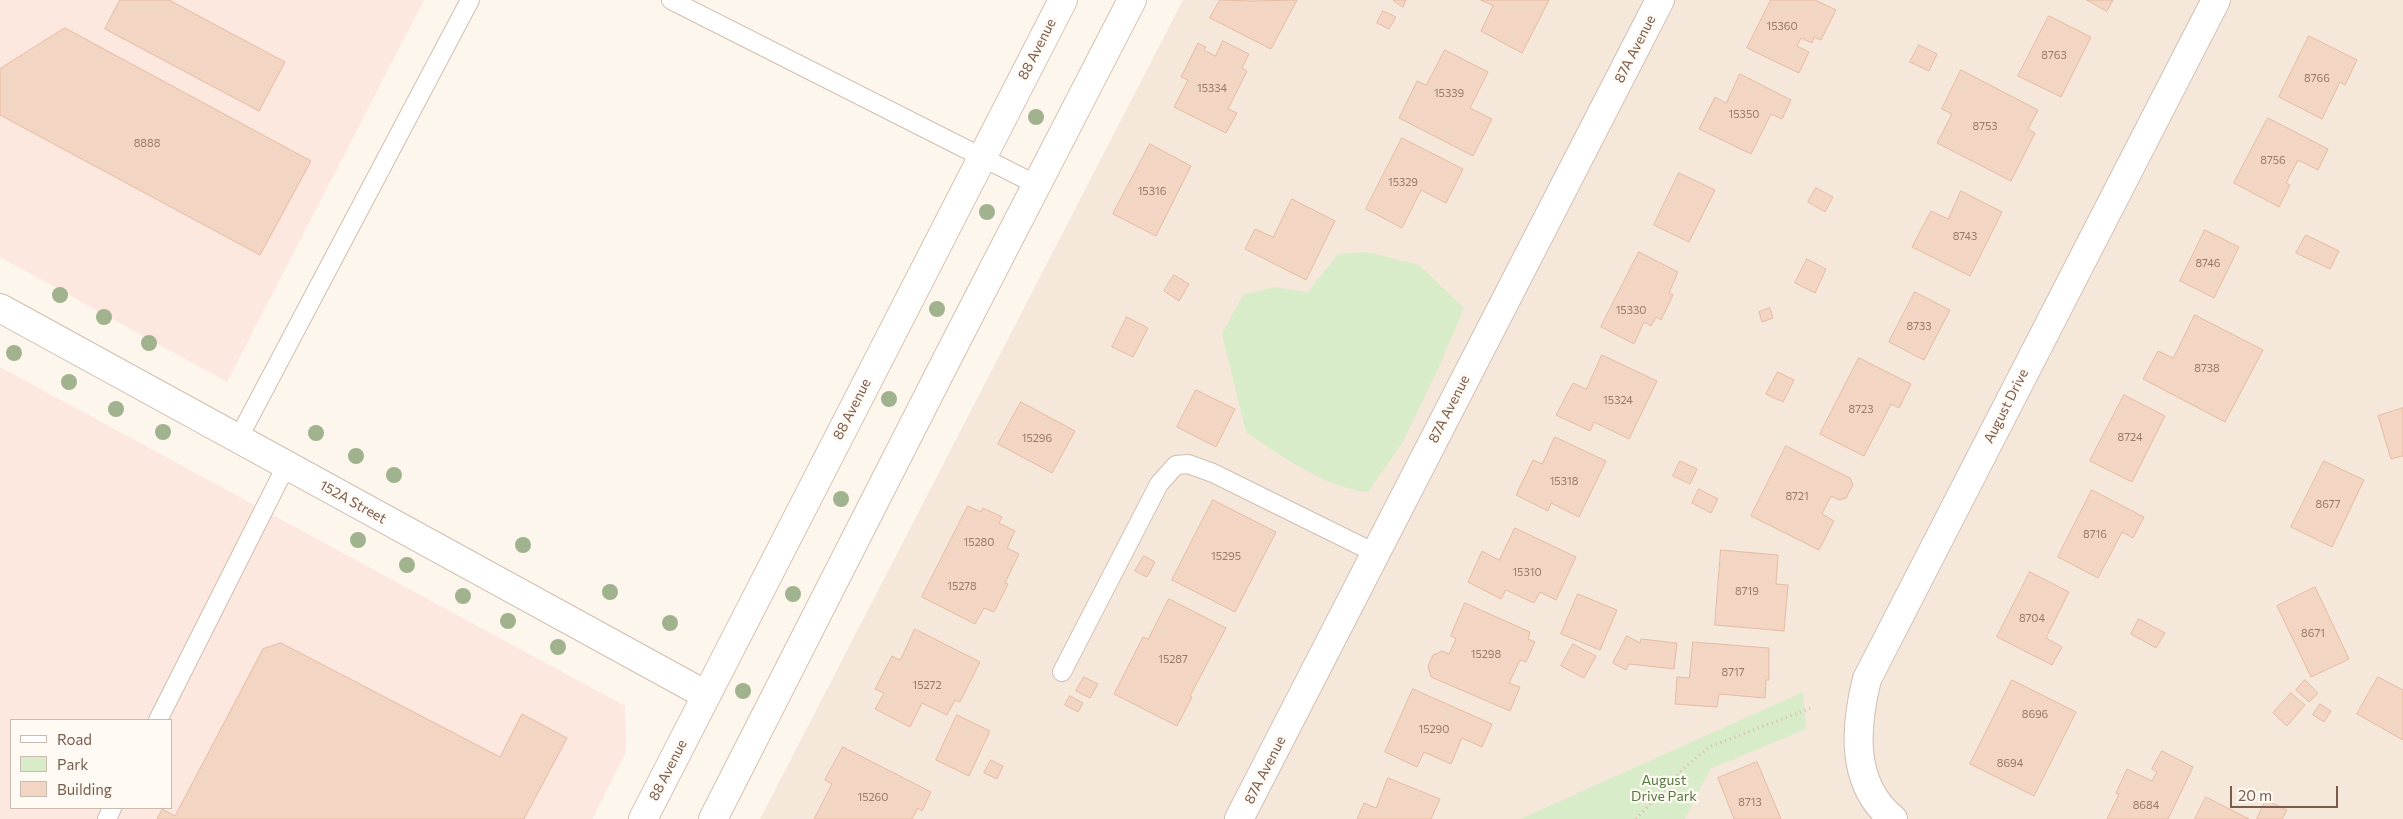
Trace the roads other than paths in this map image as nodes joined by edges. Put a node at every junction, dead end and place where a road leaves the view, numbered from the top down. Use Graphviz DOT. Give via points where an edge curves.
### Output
graph roads {
  1 [pos="470,0"];
  2 [pos="671,0"];
  3 [pos="1063,0"];
  4 [pos="1132,0"];
  5 [pos="1660,0"];
  6 [pos="2216,0"];
  7 [pos="981,158"];
  8 [pos="1037,185"];
  9 [pos="0,308"];
  10 [pos="238,439"];
  11 [pos="286,466"];
  12 [pos="1375,553"];
  13 [pos="1062,672"];
  14 [pos="706,695"];
  15 [pos="159,719"];
  16 [pos="643,819"];
  17 [pos="714,819"];
  18 [pos="1239,819"];
  19 [pos="1893,819"];
  1 -- 10 [label="lane"];
  2 -- 7 [label="lane"];
  3 -- 7 [label="street, 88 Avenue"];
  4 -- 8 [label="street"];
  5 -- 12 [label="street, 87A Avenue"];
  6 -- 19 [label="street, August Drive" via="1867,679 1859,710 1859,760 1868,787 1883,812"];
  7 -- 8 [label="lane"];
  7 -- 14 [label="street, 88 Avenue"];
  8 -- 17 [label="street"];
  9 -- 10 [label="street, 152A Street"];
  10 -- 11 [label="street, 152A Street"];
  11 -- 14 [label="street, 152A Street"];
  11 -- 15 [label="lane"];
  12 -- 13 [label="lane" via="1213,472 1188,464 1176,466 1159,484"];
  12 -- 18 [label="street, 87A Avenue"];
  14 -- 16 [label="street, 88 Avenue"];
}
